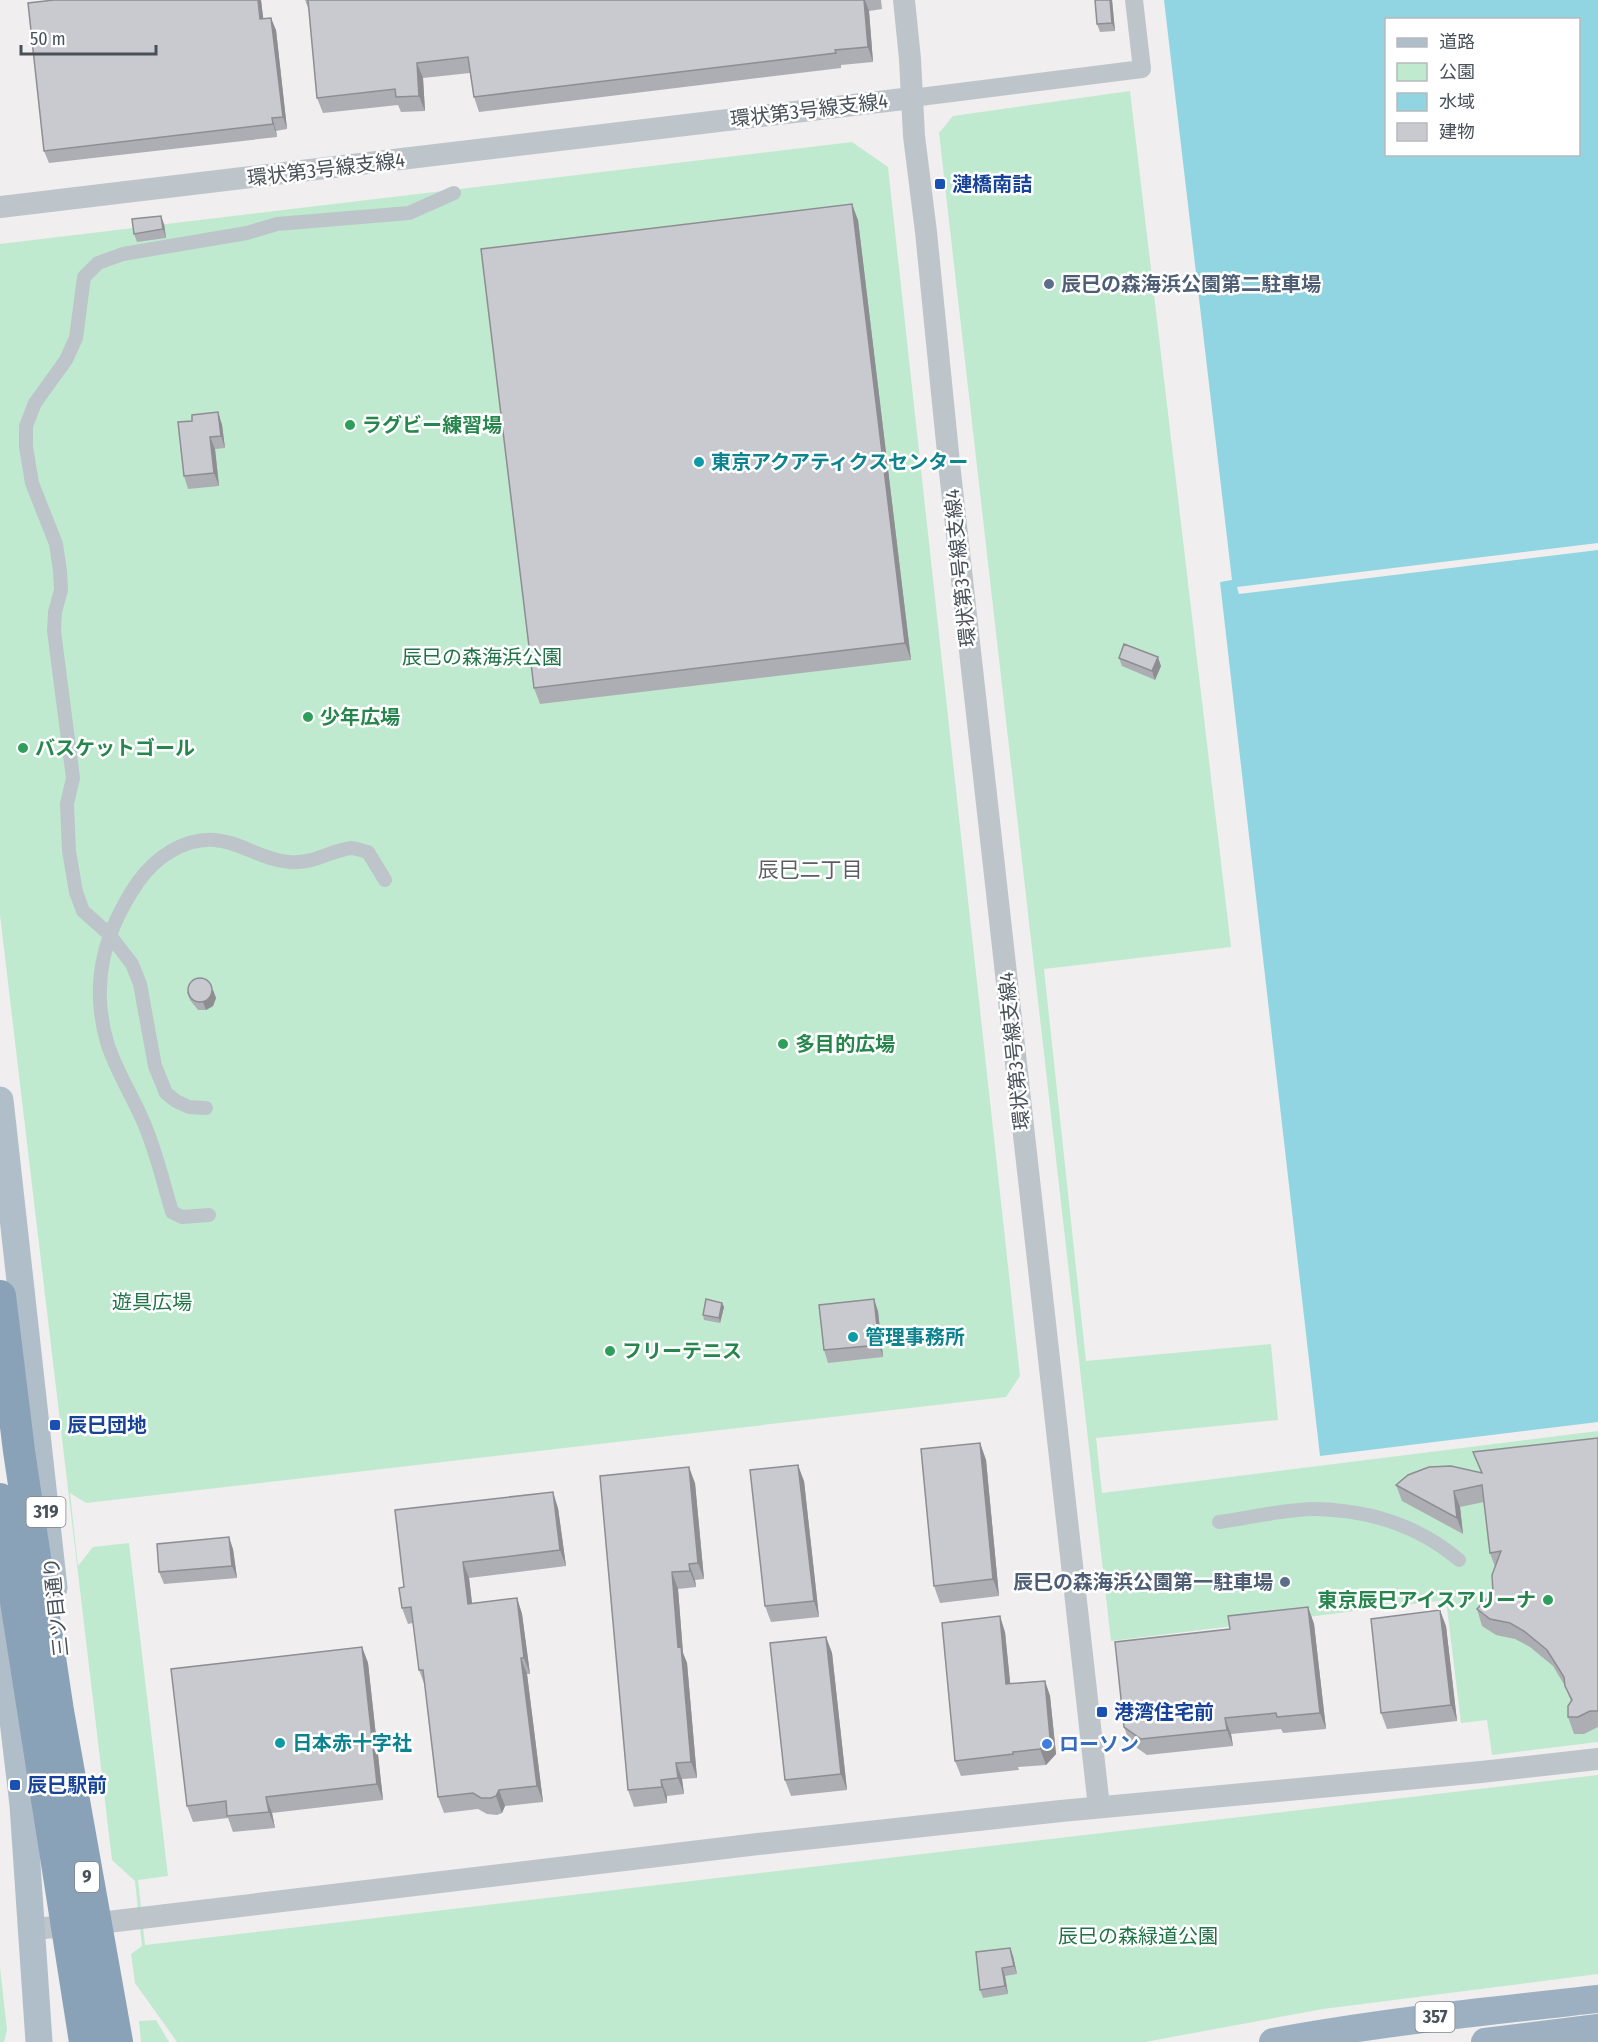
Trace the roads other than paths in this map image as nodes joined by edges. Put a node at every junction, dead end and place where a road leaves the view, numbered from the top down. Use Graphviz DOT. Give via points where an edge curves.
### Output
graph roads {
  1 [pos="904,0"];
  2 [pos="1134,0"];
  3 [pos="912,98"];
  4 [pos="454,194"];
  5 [pos="0,207"];
  6 [pos="385,880"];
  7 [pos="109,934"];
  8 [pos="0,1100"];
  9 [pos="206,1108"];
  10 [pos="209,1215"];
  11 [pos="0,1296"];
  12 [pos="0,1341"];
  13 [pos="0,1499"];
  14 [pos="0,1511"];
  15 [pos="1219,1522"];
  16 [pos="1459,1560"];
  17 [pos="0,1610"];
  18 [pos="58,1711"];
  19 [pos="1598,1759"];
  20 [pos="1099,1807"];
  21 [pos="91,1924"];
  22 [pos="64,1926"];
  23 [pos="32,1929"];
  24 [pos="1598,1999"];
  25 [pos="1598,2028"];
  26 [pos="39,2042"];
  27 [pos="63,2042"];
  28 [pos="72,2042"];
  29 [pos="85,2042"];
  30 [pos="96,2042"];
  31 [pos="105,2042"];
  32 [pos="117,2042"];
  33 [pos="1273,2042"];
  34 [pos="1485,2042"];
  1 -- 3 [label="street"];
  2 -- 3 [label="street" via="1142,69"];
  3 -- 5 [label="street, 環状第3号線支線4"];
  3 -- 20 [label="street, 環状第3号線支線4" via="981,762"];
  4 -- 7 [label="street" via="409,213 277,224 123,254 98,263 84,277 76,338 66,360 35,403 26,426 26,447 32,483 56,544 60,571 54,631 73,778 67,804 76,891 83,911"];
  6 -- 7 [label="street" via="368,852 351,848 314,861 290,862 265,858 214,840 190,844 164,854 143,875 125,900"];
  7 -- 9 [label="street" via="128,958 140,984 155,1066 166,1093 189,1107"];
  7 -- 10 [label="street" via="99,988 108,1043 144,1123 172,1212 182,1217"];
  8 -- 21 [label="main road, 三ツ目通り / 319"];
  11 -- 18 [label="highway, 9"];
  12 -- 22 [label="main road, 三ツ目通り / 319" via="59,1819"];
  13 -- 29 [label="highway"];
  14 -- 27 [label="highway"];
  15 -- 16 [label="street" via="1313,1509 1357,1511 1422,1534"];
  17 -- 23 [label="main road" via="23,1805"];
  18 -- 30 [label="highway"];
  18 -- 32 [label="highway, 9"];
  19 -- 20 [label="street"];
  20 -- 21 [label="street"];
  21 -- 22 [label="street"];
  21 -- 31 [label="main road, 三ツ目通り / 319"];
  22 -- 23 [label="street"];
  22 -- 28 [label="main road, 三ツ目通り / 319"];
  23 -- 26 [label="main road"];
  24 -- 33 [label="highway, 357" via="1428,2018"];
  25 -- 34 [label="highway"];
}
